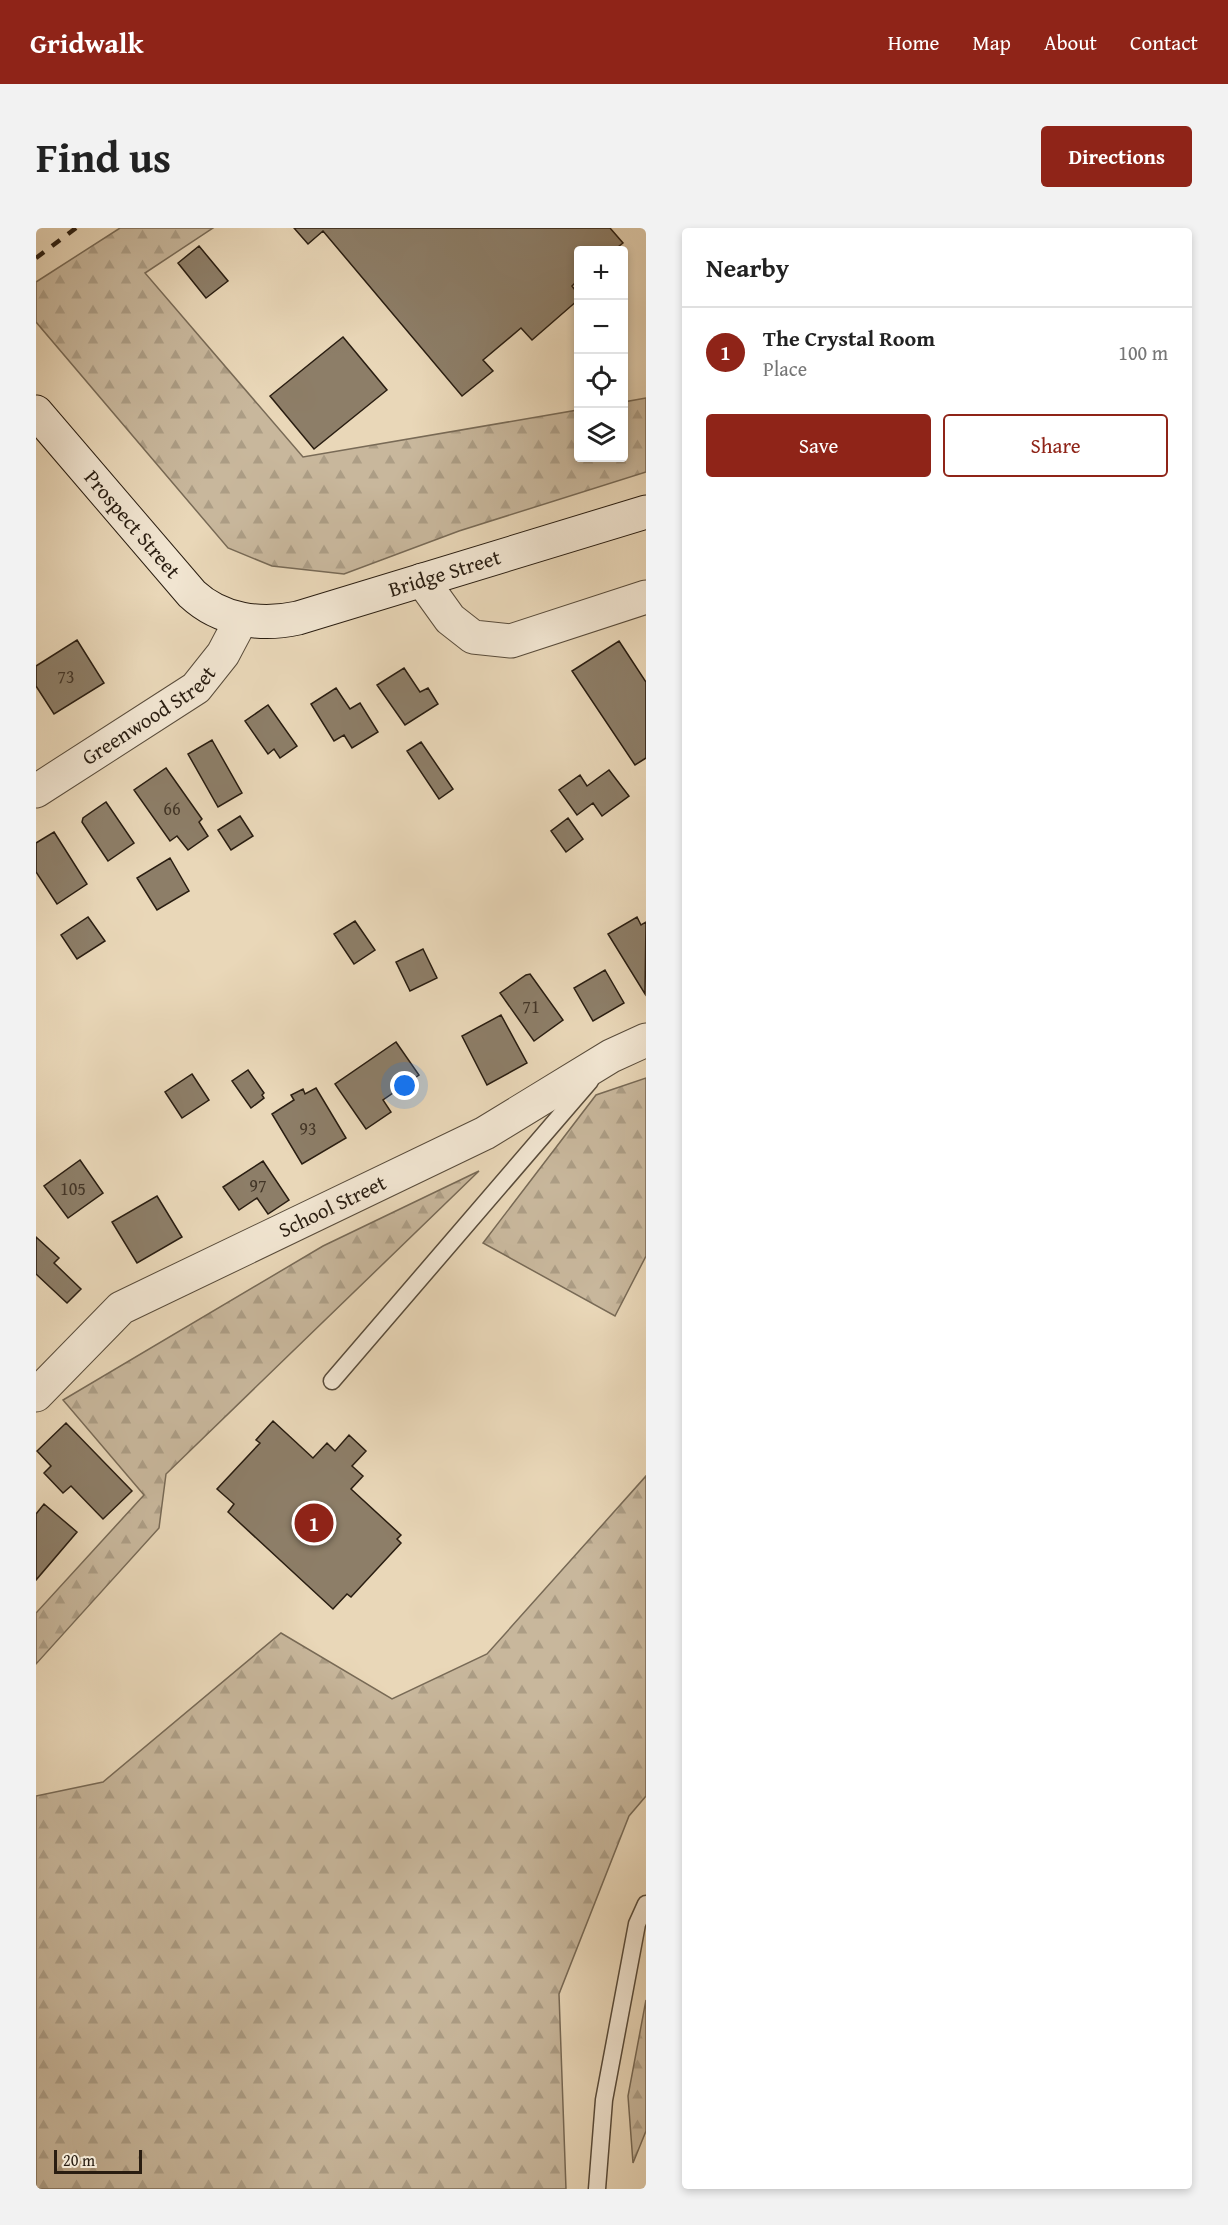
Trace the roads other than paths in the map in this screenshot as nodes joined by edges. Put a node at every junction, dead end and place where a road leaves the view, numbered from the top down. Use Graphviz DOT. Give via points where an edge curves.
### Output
graph roads {
  1 [pos="45,422"];
  2 [pos="646,512"];
  3 [pos="422,580"];
  4 [pos="646,597"];
  5 [pos="241,620"];
  6 [pos="36,791"];
  7 [pos="646,1040"];
  8 [pos="611,1056"];
  9 [pos="332,1380"];
  10 [pos="36,1395"];
  11 [pos="646,1904"];
  12 [pos="597,2189"];
  1 -- 5 [label="street, Prospect Street" via="192,594 211,609"];
  2 -- 3 [label="street, Bridge Street"];
  3 -- 4 [label="street" via="450,619 473,637 511,641"];
  3 -- 5 [label="street, Bridge Street" via="289,620"];
  5 -- 6 [label="street, Greenwood Street" via="219,659 195,688"];
  7 -- 8 [label="street, School Street"];
  8 -- 9 [label="lane"];
  8 -- 10 [label="street, School Street" via="485,1133 121,1308"];
  11 -- 12 [label="lane" via="637,1924 604,2100"];
}
